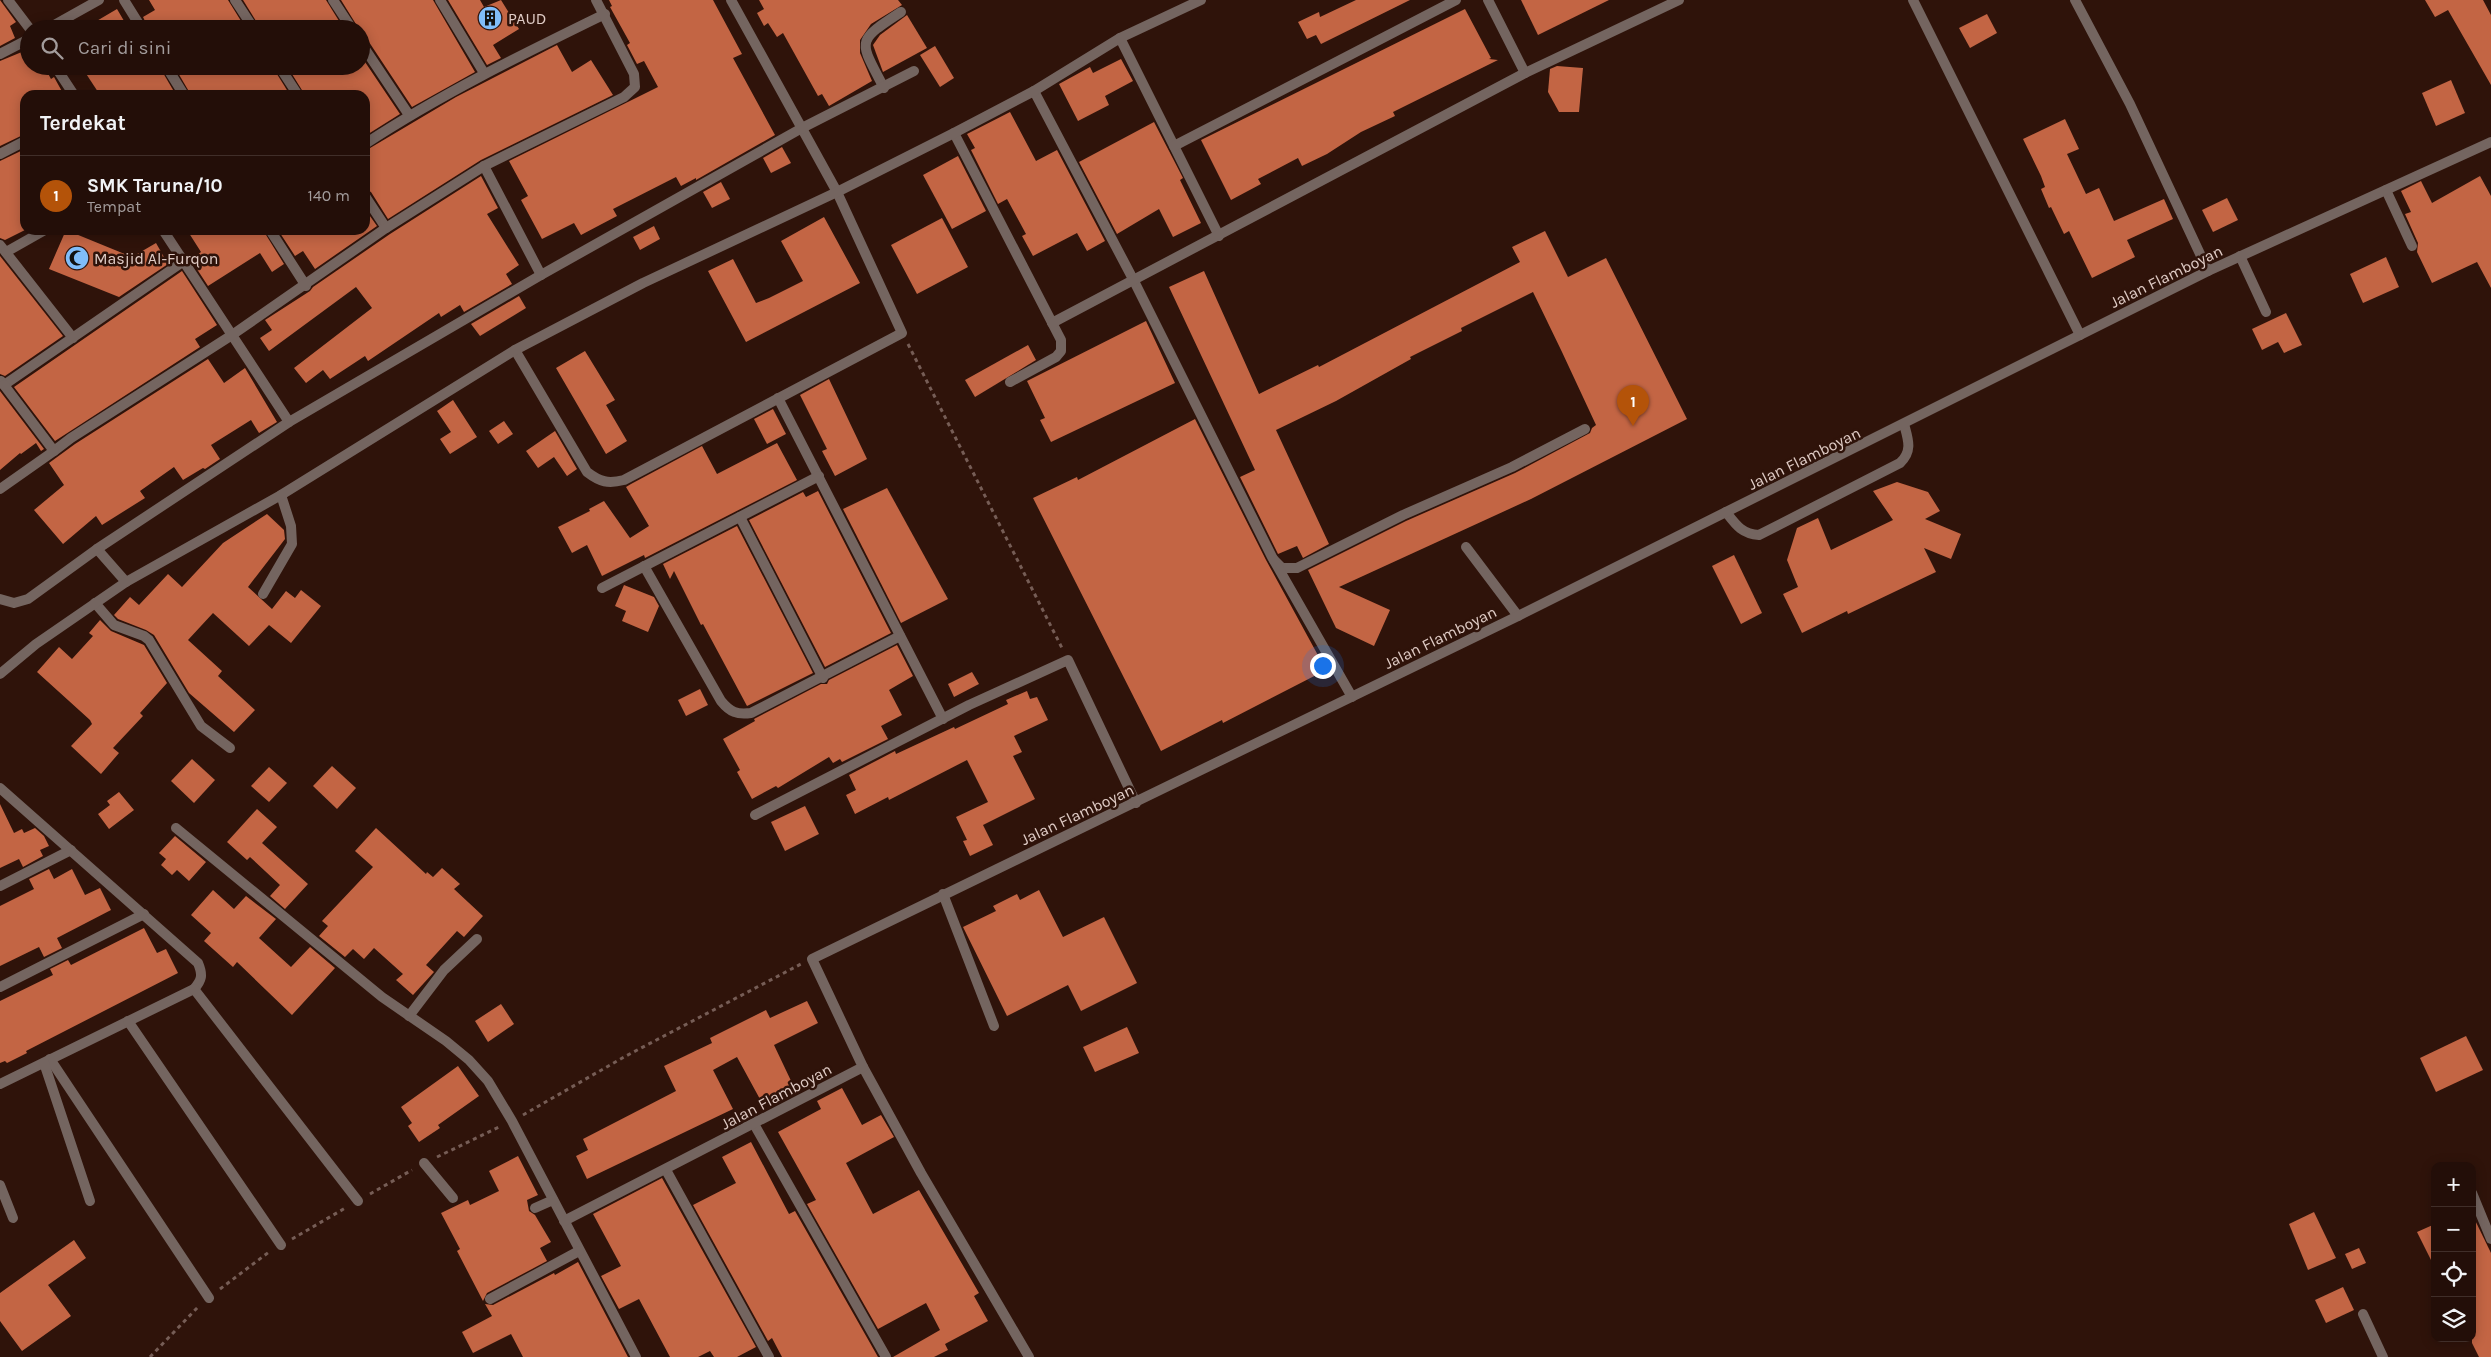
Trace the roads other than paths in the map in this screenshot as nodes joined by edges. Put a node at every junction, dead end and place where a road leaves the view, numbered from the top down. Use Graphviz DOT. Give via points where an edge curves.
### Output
graph roads {
  1 [pos="8,0"];
  2 [pos="99,0"];
  3 [pos="124,0"];
  4 [pos="235,0"];
  5 [pos="333,0"];
  6 [pos="440,0"];
  7 [pos="596,0"];
  8 [pos="731,0"];
  9 [pos="1201,0"];
  10 [pos="1456,0"];
  11 [pos="1488,0"];
  12 [pos="1679,0"];
  13 [pos="1913,0"];
  14 [pos="2075,0"];
  15 [pos="901,12"];
  16 [pos="604,14"];
  17 [pos="23,20"];
  18 [pos="63,20"];
  19 [pos="136,20"];
  20 [pos="248,20"];
  21 [pos="346,20"];
  22 [pos="1120,38"];
  23 [pos="20,44"];
  24 [pos="0,54"];
  25 [pos="370,56"];
  26 [pos="914,71"];
  27 [pos="484,73"];
  28 [pos="1525,73"];
  29 [pos="61,75"];
  30 [pos="172,75"];
  31 [pos="285,75"];
  32 [pos="884,88"];
  33 [pos="71,90"];
  34 [pos="181,90"];
  35 [pos="295,90"];
  36 [pos="1034,91"];
  37 [pos="409,115"];
  38 [pos="802,128"];
  39 [pos="954,133"];
  40 [pos="370,141"];
  41 [pos="2491,142"];
  42 [pos="20,144"];
  43 [pos="1174,146"];
  44 [pos="0,154"];
  45 [pos="484,166"];
  46 [pos="2386,190"];
  47 [pos="837,192"];
  48 [pos="370,204"];
  49 [pos="386,228"];
  50 [pos="34,235"];
  51 [pos="166,235"];
  52 [pos="273,235"];
  53 [pos="1219,236"];
  54 [pos="2412,246"];
  55 [pos="3,249"];
  56 [pos="2240,256"];
  57 [pos="184,261"];
  58 [pos="2208,271"];
  59 [pos="541,275"];
  60 [pos="1134,281"];
  61 [pos="306,286"];
  62 [pos="2266,312"];
  63 [pos="1052,323"];
  64 [pos="2080,334"];
  65 [pos="232,335"];
  66 [pos="73,338"];
  67 [pos="515,350"];
  68 [pos="1010,382"];
  69 [pos="2,383"];
  70 [pos="778,398"];
  71 [pos="290,422"];
  72 [pos="1904,424"];
  73 [pos="1585,429"];
  74 [pos="54,451"];
  75 [pos="819,476"];
  76 [pos="0,489"];
  77 [pos="281,495"];
  78 [pos="1726,512"];
  79 [pos="740,517"];
  80 [pos="1466,547"];
  81 [pos="101,552"];
  82 [pos="1272,557"];
  83 [pos="644,566"];
  84 [pos="123,578"];
  85 [pos="602,588"];
  86 [pos="263,594"];
  87 [pos="0,599"];
  88 [pos="95,603"];
  89 [pos="1518,616"];
  90 [pos="900,636"];
  91 [pos="0,674"];
  92 [pos="823,678"];
  93 [pos="1352,697"];
  94 [pos="942,719"];
  95 [pos="230,748"];
  96 [pos="0,788"];
  97 [pos="1136,803"];
  98 [pos="755,815"];
  99 [pos="176,828"];
  100 [pos="71,850"];
  101 [pos="0,886"];
  102 [pos="942,894"];
  103 [pos="144,914"];
  104 [pos="477,939"];
  105 [pos="0,987"];
  106 [pos="194,989"];
  107 [pos="409,1016"];
  108 [pos="128,1021"];
  109 [pos="994,1026"];
  110 [pos="47,1061"];
  111 [pos="863,1067"];
  112 [pos="0,1084"];
  113 [pos="754,1124"];
  114 [pos="424,1163"];
  115 [pos="666,1170"];
  116 [pos="0,1184"];
  117 [pos="454,1198"];
  118 [pos="553,1200"];
  119 [pos="90,1201"];
  120 [pos="358,1201"];
  121 [pos="2476,1203"];
  122 [pos="535,1208"];
  123 [pos="13,1218"];
  124 [pos="564,1221"];
  125 [pos="2491,1239"];
  126 [pos="281,1245"];
  127 [pos="579,1251"];
  128 [pos="209,1298"];
  129 [pos="490,1299"];
  130 [pos="2363,1314"];
  131 [pos="636,1357"];
  132 [pos="769,1357"];
  133 [pos="886,1357"];
  134 [pos="1029,1357"];
  135 [pos="2383,1357"];
  1 -- 17 [label="street"];
  2 -- 18 [label="street"];
  3 -- 19 [label="street"];
  4 -- 20 [label="street"];
  5 -- 21 [label="street"];
  6 -- 27 [label="street"];
  7 -- 16 [label="street"];
  8 -- 38 [label="street"];
  9 -- 22 [label="street"];
  10 -- 43 [label="street"];
  11 -- 28 [label="street"];
  12 -- 28 [label="street"];
  13 -- 64 [label="street"];
  14 -- 58 [label="street" via="2130,104"];
  15 -- 32 [label="street" via="871,31 866,38 867,55"];
  16 -- 27 [label="street"];
  16 -- 45 [label="street" via="634,74 635,87 624,97"];
  22 -- 36 [label="street"];
  22 -- 43 [label="street"];
  23 -- 24 [label="street"];
  25 -- 37 [label="street"];
  26 -- 32 [label="street"];
  27 -- 37 [label="street"];
  28 -- 53 [label="street"];
  29 -- 33 [label="street"];
  30 -- 34 [label="street"];
  31 -- 35 [label="street"];
  32 -- 38 [label="street"];
  36 -- 39 [label="street"];
  36 -- 60 [label="street"];
  37 -- 40 [label="street"];
  38 -- 47 [label="street"];
  38 -- 59 [label="street"];
  39 -- 47 [label="street"];
  39 -- 63 [label="street"];
  41 -- 46 [label="street, Jalan Flamboyan"];
  42 -- 44 [label="street"];
  43 -- 53 [label="street"];
  45 -- 49 [label="street"];
  45 -- 59 [label="street"];
  46 -- 54 [label="street"];
  46 -- 56 [label="street, Jalan Flamboyan"];
  47 -- 67 [label="street" via="643,283"];
  47 -- 70 [label="street" via="902,333"];
  48 -- 49 [label="street"];
  49 -- 61 [label="street"];
  50 -- 55 [label="street"];
  51 -- 57 [label="street"];
  52 -- 61 [label="street"];
  53 -- 60 [label="street"];
  55 -- 66 [label="street"];
  56 -- 58 [label="street, Jalan Flamboyan"];
  56 -- 62 [label="street"];
  57 -- 65 [label="street"];
  57 -- 66 [label="street"];
  58 -- 64 [label="street, Jalan Flamboyan"];
  59 -- 71 [label="street"];
  60 -- 63 [label="street"];
  60 -- 82 [label="street"];
  61 -- 65 [label="street"];
  63 -- 68 [label="street" via="1061,340 1061,351 1056,357"];
  64 -- 72 [label="street, Jalan Flamboyan"];
  65 -- 71 [label="street"];
  65 -- 74 [label="street"];
  66 -- 69 [label="street"];
  67 -- 70 [label="street" via="587,472 605,482 624,480"];
  67 -- 77 [label="street"];
  69 -- 74 [label="street"];
  70 -- 75 [label="street"];
  71 -- 81 [label="street"];
  72 -- 78 [label="street, Jalan Flamboyan"];
  72 -- 78 [label="street" via="1909,444 1906,457 1900,462 1759,535 1740,529"];
  73 -- 82 [label="street" via="1452,496 1403,515 1297,568 1282,568"];
  74 -- 76 [label="street"];
  75 -- 79 [label="street"];
  75 -- 90 [label="street"];
  77 -- 84 [label="street"];
  77 -- 86 [label="street" via="291,526 292,544"];
  78 -- 89 [label="street, Jalan Flamboyan"];
  79 -- 83 [label="street"];
  79 -- 92 [label="street"];
  80 -- 89 [label="street"];
  81 -- 84 [label="street"];
  81 -- 87 [label="street" via="28,599 14,603"];
  82 -- 93 [label="street"];
  83 -- 85 [label="street"];
  83 -- 92 [label="street" via="728,710 743,714 752,712"];
  84 -- 88 [label="street"];
  88 -- 91 [label="street"];
  88 -- 95 [label="street" via="114,626 149,640 201,726"];
  89 -- 93 [label="street, Jalan Flamboyan"];
  90 -- 92 [label="street"];
  90 -- 94 [label="street"];
  93 -- 97 [label="street, Jalan Flamboyan"];
  94 -- 97 [label="street" via="1068,660"];
  94 -- 98 [label="street"];
  96 -- 100 [label="street"];
  97 -- 102 [label="street, Jalan Flamboyan"];
  99 -- 107 [label="street"];
  100 -- 101 [label="street"];
  100 -- 103 [label="street"];
  102 -- 109 [label="street"];
  102 -- 111 [label="street, Jalan Flamboyan" via="812,959"];
  103 -- 105 [label="street"];
  103 -- 106 [label="street" via="198,963 201,981"];
  104 -- 107 [label="street" via="444,970"];
  106 -- 108 [label="street"];
  106 -- 120 [label="street"];
  107 -- 118 [label="street" via="469,1060 488,1081"];
  108 -- 110 [label="street"];
  108 -- 126 [label="street"];
  110 -- 112 [label="street"];
  110 -- 119 [label="street"];
  110 -- 128 [label="street"];
  111 -- 113 [label="street, Jalan Flamboyan"];
  111 -- 134 [label="street"];
  113 -- 115 [label="street, Jalan Flamboyan"];
  113 -- 133 [label="street"];
  114 -- 117 [label="street"];
  115 -- 124 [label="street, Jalan Flamboyan"];
  115 -- 132 [label="street"];
  116 -- 123 [label="street"];
  118 -- 122 [label="street"];
  118 -- 124 [label="street"];
  121 -- 125 [label="street"];
  124 -- 127 [label="street"];
  127 -- 129 [label="street"];
  127 -- 131 [label="street"];
  130 -- 135 [label="street"];
}
